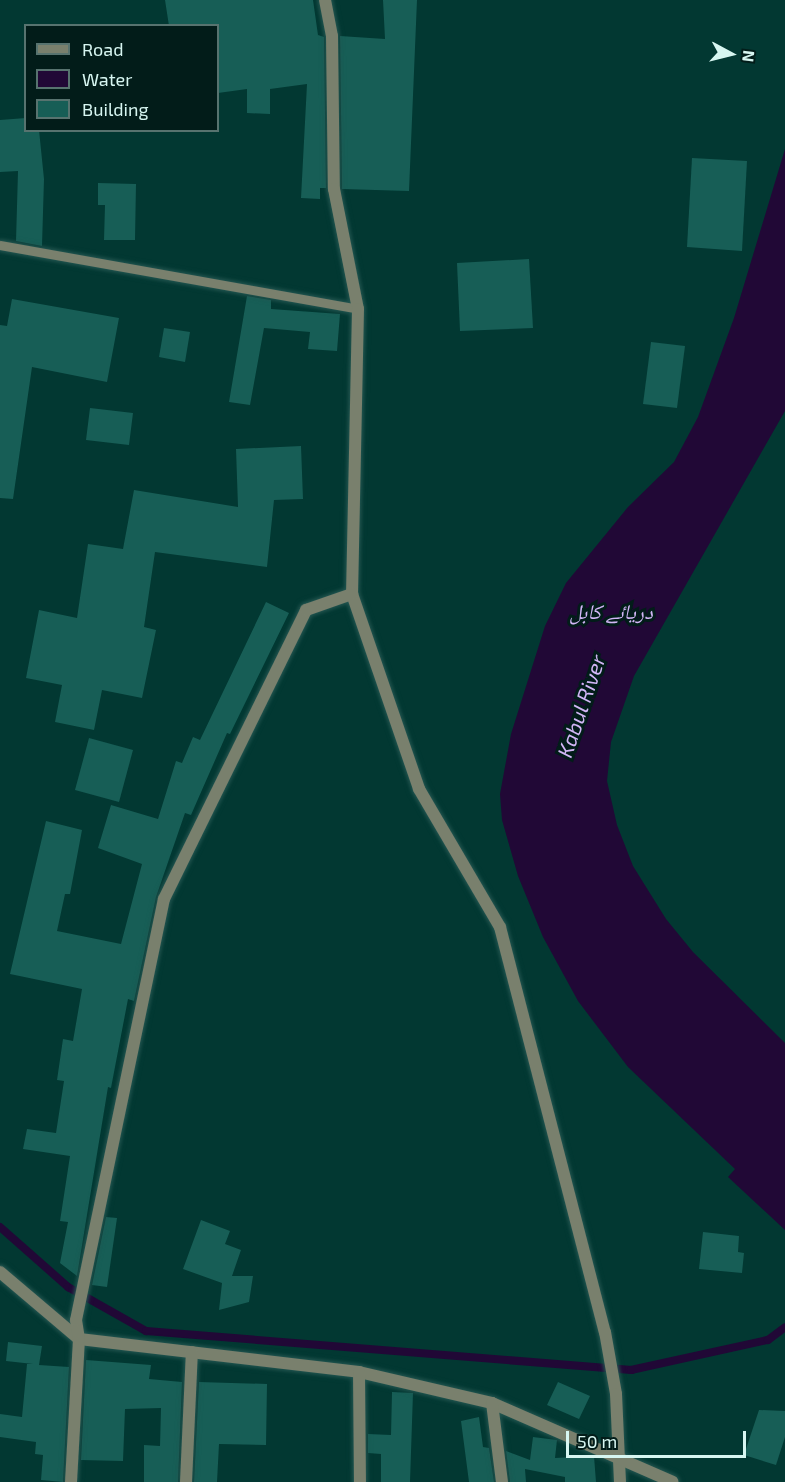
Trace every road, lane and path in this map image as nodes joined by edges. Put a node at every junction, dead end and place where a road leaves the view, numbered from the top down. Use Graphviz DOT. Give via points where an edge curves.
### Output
graph roads {
  1 [pos="325,0"];
  2 [pos="0,245"];
  3 [pos="358,309"];
  4 [pos="352,594"];
  5 [pos="0,1272"];
  6 [pos="78,1339"];
  7 [pos="192,1352"];
  8 [pos="359,1372"];
  9 [pos="492,1403"];
  10 [pos="617,1455"];
  11 [pos="71,1482"];
  12 [pos="186,1482"];
  13 [pos="360,1482"];
  14 [pos="502,1482"];
  15 [pos="620,1482"];
  16 [pos="673,1482"];
  1 -- 3 [label="street" via="332,36 334,189"];
  2 -- 3 [label="lane"];
  3 -- 4 [label="street"];
  4 -- 6 [label="street" via="306,610 164,899 82,1287 76,1320"];
  4 -- 10 [label="street" via="419,789 500,927 605,1332 616,1394"];
  5 -- 6 [label="street"];
  6 -- 7 [label="street"];
  6 -- 11 [label="street"];
  7 -- 8 [label="street"];
  7 -- 12 [label="street"];
  8 -- 9 [label="street"];
  8 -- 13 [label="street"];
  9 -- 10 [label="street"];
  9 -- 14 [label="street"];
  10 -- 15 [label="street"];
  10 -- 16 [label="street"];
}
